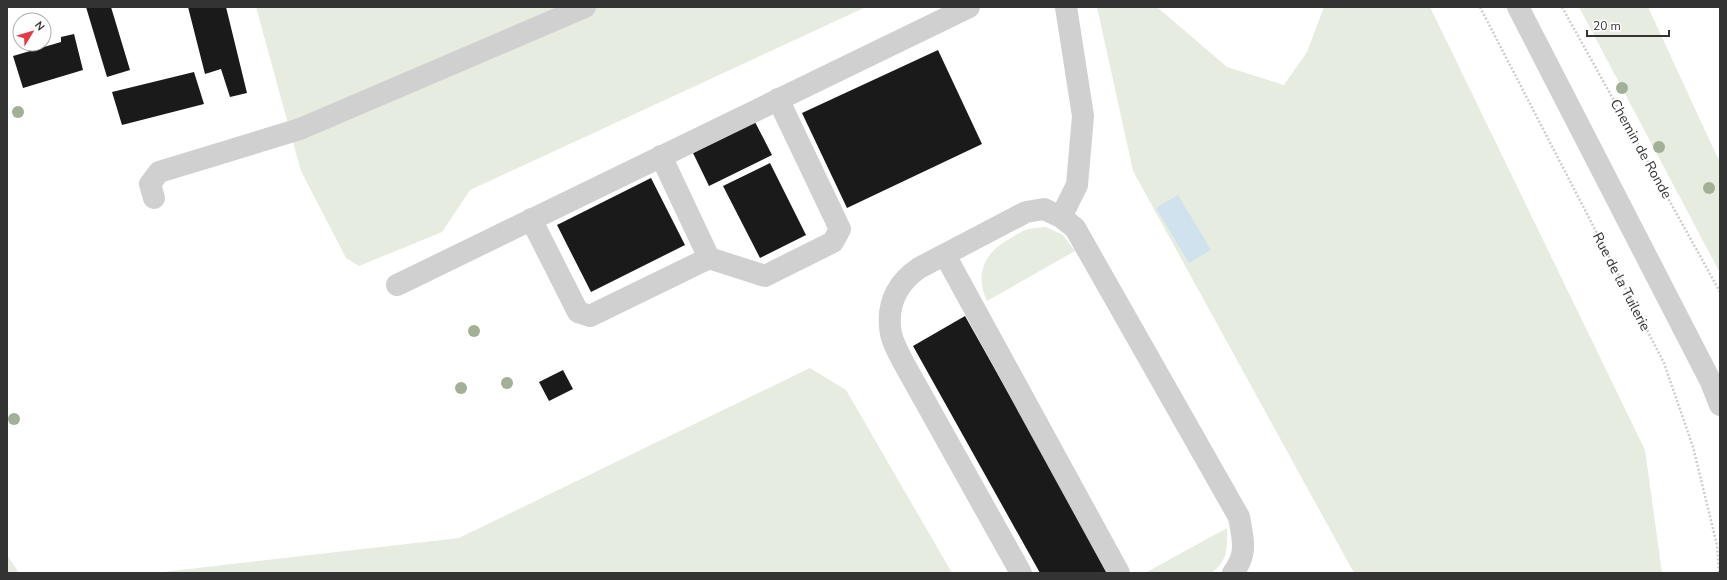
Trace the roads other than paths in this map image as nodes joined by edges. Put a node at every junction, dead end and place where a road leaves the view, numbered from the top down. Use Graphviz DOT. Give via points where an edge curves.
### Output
graph roads {
  1 [pos="585,7"];
  2 [pos="969,7"];
  3 [pos="1066,7"];
  4 [pos="1518,7"];
  5 [pos="778,100"];
  6 [pos="661,156"];
  7 [pos="154,198"];
  8 [pos="1061,217"];
  9 [pos="531,219"];
  10 [pos="945,255"];
  11 [pos="710,258"];
  12 [pos="396,285"];
  13 [pos="1720,405"];
  14 [pos="1022,573"];
  15 [pos="1119,573"];
  16 [pos="1233,573"];
  1 -- 7 [label="street" via="300,129 159,172 150,184"];
  2 -- 5 [label="street"];
  3 -- 8 [label="street" via="1082,116 1077,185"];
  4 -- 13 [label="street" via="1711,382"];
  5 -- 6 [label="street"];
  5 -- 11 [label="street" via="840,229 833,242 765,276"];
  6 -- 9 [label="street"];
  6 -- 11 [label="street"];
  8 -- 10 [label="street" via="1044,209 1026,212"];
  8 -- 16 [label="street" via="1075,228 1239,517 1244,543 1241,562"];
  9 -- 11 [label="street" via="578,312 590,316"];
  9 -- 12 [label="street"];
  10 -- 14 [label="street" via="906,278 896,291 889,314 891,336"];
  10 -- 15 [label="street"];
}
